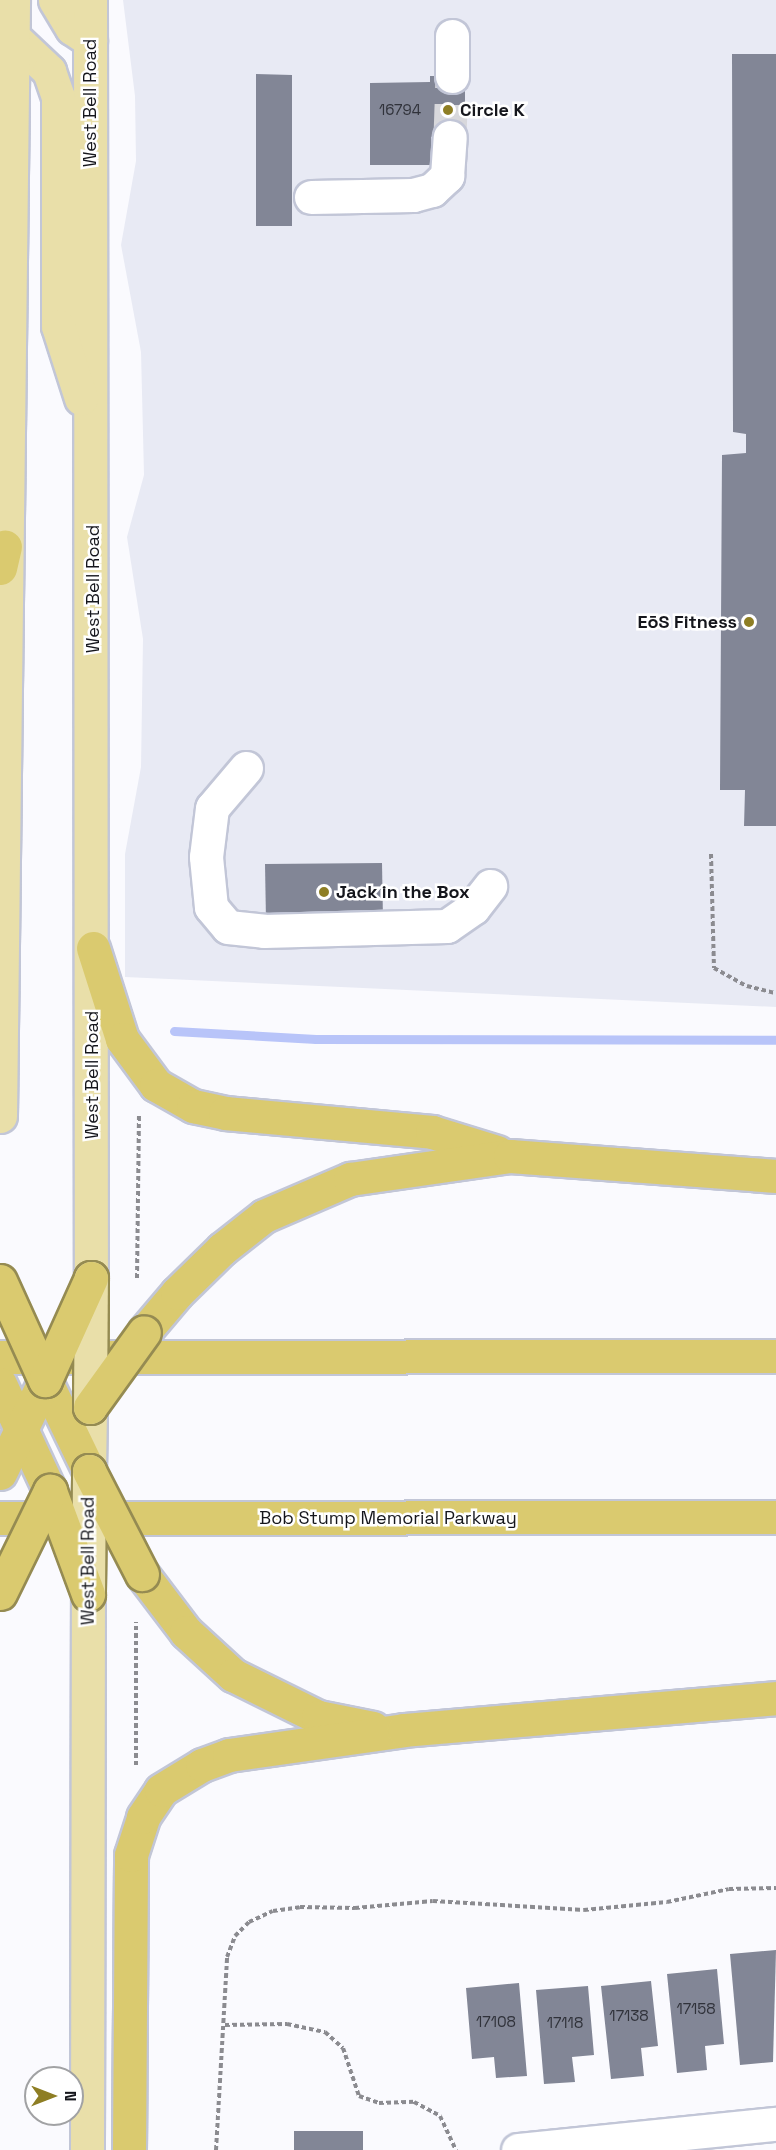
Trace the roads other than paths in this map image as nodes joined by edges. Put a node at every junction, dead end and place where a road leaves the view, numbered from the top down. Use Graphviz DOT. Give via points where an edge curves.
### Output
graph roads {
  1 [pos="13,0"];
  2 [pos="55,0"];
  3 [pos="90,0"];
  4 [pos="452,36"];
  5 [pos="6,37"];
  6 [pos="90,40"];
  7 [pos="452,76"];
  8 [pos="450,137"];
  9 [pos="311,196"];
  10 [pos="92,430"];
  11 [pos="3,512"];
  12 [pos="3,558"];
  13 [pos="246,768"];
  14 [pos="490,886"];
  15 [pos="93,948"];
  16 [pos="0,1116"];
  17 [pos="510,1156"];
  18 [pos="776,1176"];
  19 [pos="92,1278"];
  20 [pos="0,1281"];
  21 [pos="776,1356"];
  22 [pos="0,1357"];
  23 [pos="45,1380"];
  24 [pos="0,1384"];
  25 [pos="90,1407"];
  26 [pos="21,1429"];
  27 [pos="73,1438"];
  28 [pos="89,1471"];
  29 [pos="0,1473"];
  30 [pos="50,1491"];
  31 [pos="776,1517"];
  32 [pos="0,1518"];
  33 [pos="0,1593"];
  34 [pos="88,1594"];
  35 [pos="776,1698"];
  36 [pos="404,1730"];
  37 [pos="776,2124"];
  38 [pos="87,2150"];
  39 [pos="129,2150"];
  40 [pos="518,2150"];
  1 -- 5 [label="main road"];
  2 -- 6 [label="main road" via="72,28"];
  3 -- 6 [label="main road, West Bell Road"];
  4 -- 7 [label="street"];
  5 -- 10 [label="main road" via="49,71 58,97 58,326"];
  5 -- 11 [label="main road"];
  6 -- 10 [label="main road, West Bell Road"];
  8 -- 9 [label="street" via="447,176 432,190 413,195"];
  10 -- 15 [label="main road, West Bell Road"];
  11 -- 12 [label="main road"];
  12 -- 16 [label="main road"];
  13 -- 14 [label="street" via="212,808 207,857 211,907 228,927 264,931 447,926 473,908"];
  15 -- 17 [label="highway" via="122,1039 156,1085 193,1106 225,1113 432,1132"];
  15 -- 19 [label="main road, West Bell Road"];
  17 -- 18 [label="highway"];
  17 -- 25 [label="highway, bridge" via="398,1169 350,1179 312,1192 264,1216 193,1278 144,1332"];
  19 -- 23 [label="highway, bridge"];
  19 -- 25 [label="main road, West Bell Road, bridge"];
  20 -- 23 [label="highway, bridge"];
  21 -- 22 [label="highway"];
  23 -- 26 [label="highway"];
  23 -- 27 [label="highway"];
  24 -- 26 [label="highway"];
  25 -- 27 [label="highway"];
  25 -- 28 [label="main road, West Bell Road"];
  26 -- 29 [label="highway"];
  26 -- 30 [label="highway"];
  27 -- 28 [label="highway"];
  27 -- 30 [label="highway"];
  28 -- 34 [label="main road, West Bell Road, bridge"];
  28 -- 36 [label="highway, bridge" via="142,1574 146,1604 233,1675 268,1695 318,1717 364,1727"];
  30 -- 33 [label="highway, bridge"];
  30 -- 34 [label="highway, bridge"];
  31 -- 32 [label="highway, Bob Stump Memorial Parkway"];
  34 -- 38 [label="main road, West Bell Road"];
  35 -- 36 [label="highway"];
  36 -- 39 [label="highway" via="230,1755 202,1765 161,1790 143,1817 130,1855"];
  37 -- 40 [label="street"];
}
